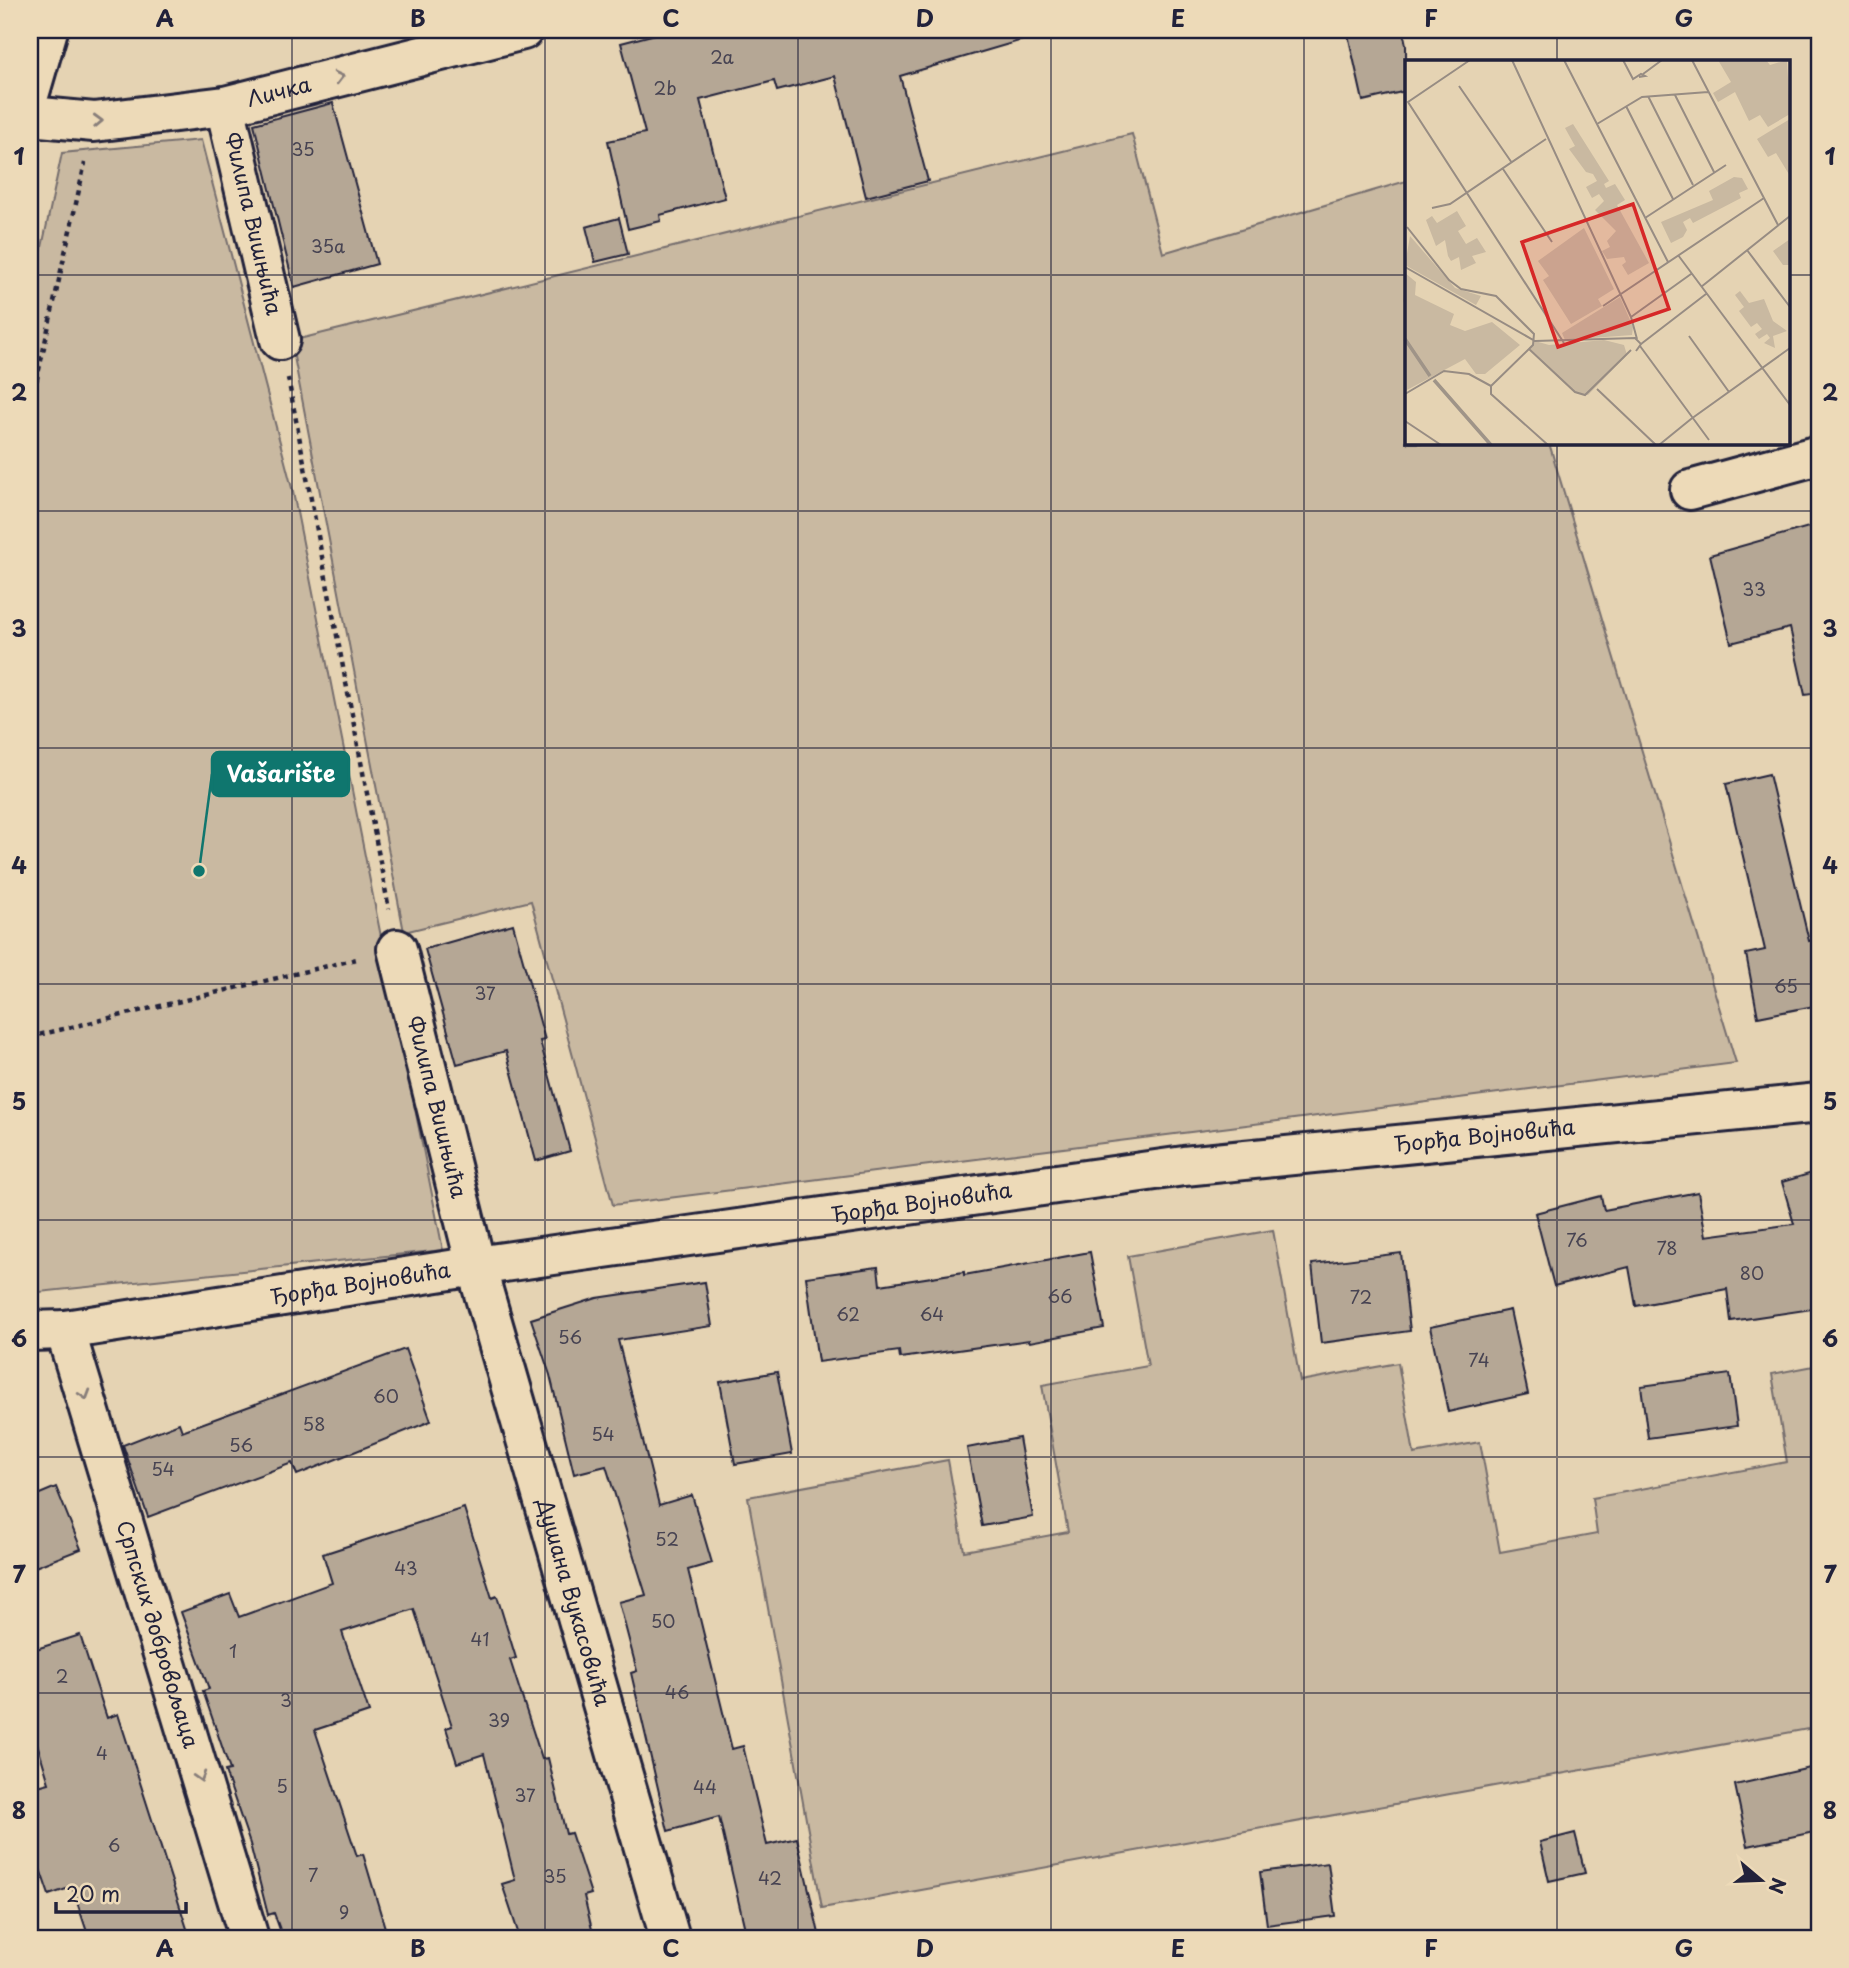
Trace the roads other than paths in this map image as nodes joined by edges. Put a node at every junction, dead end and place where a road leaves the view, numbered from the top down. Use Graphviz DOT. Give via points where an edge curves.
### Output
graph roads {
  1 [pos="48,30"];
  2 [pos="523,30"];
  3 [pos="30,92"];
  4 [pos="225,106"];
  5 [pos="30,116"];
  6 [pos="280,340"];
  7 [pos="1819,455"];
  8 [pos="1690,490"];
  9 [pos="397,949"];
  10 [pos="1819,1103"];
  11 [pos="477,1266"];
  12 [pos="47,1331"];
  13 [pos="249,1938"];
  14 [pos="670,1938"];
  1 -- 3 [label="street"];
  4 -- 2 [label="street, Личка, one-way"];
  5 -- 4 [label="street, Личка, one-way" via="94,122"];
  4 -- 6 [label="street, Филипа Вишњића"];
  7 -- 8 [label="street"];
  9 -- 11 [label="street, Филипа Вишњића"];
  10 -- 11 [label="street, Ђорђа Војновића" via="1184,1166"];
  11 -- 12 [label="street, Ђорђа Војновића"];
  11 -- 14 [label="street, Душана Вукасовића"];
  12 -- 13 [label="street, Српских добровољаца, one-way"];
}
